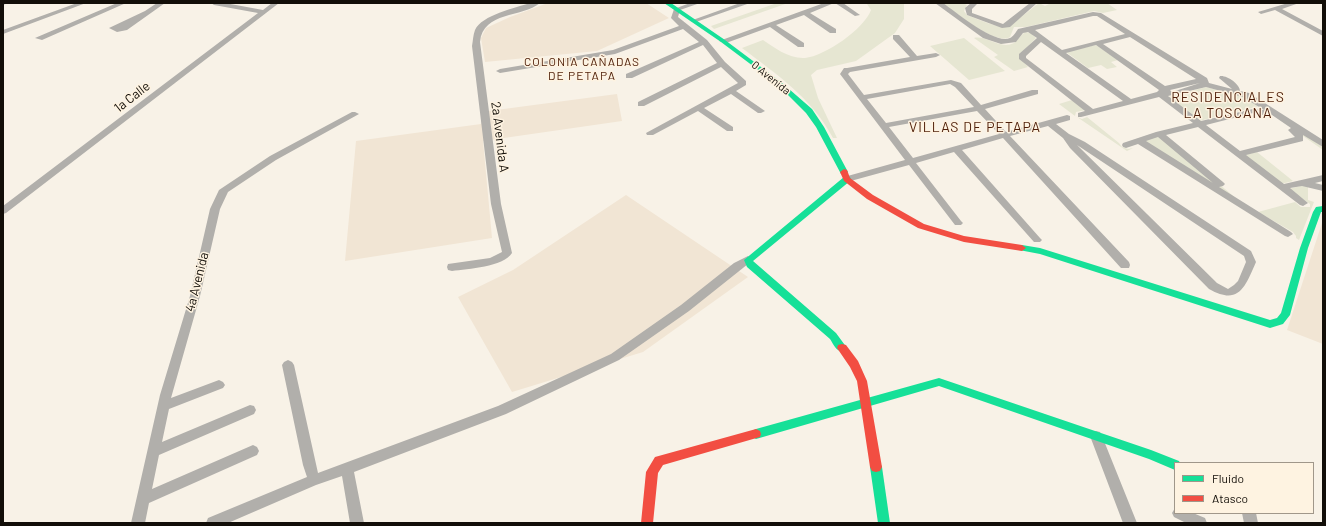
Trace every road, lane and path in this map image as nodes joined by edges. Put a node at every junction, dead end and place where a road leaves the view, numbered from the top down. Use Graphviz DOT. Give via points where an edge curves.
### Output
graph roads {
  1 [pos="83,3"];
  2 [pos="123,3"];
  3 [pos="162,3"];
  4 [pos="214,3"];
  5 [pos="276,3"];
  6 [pos="537,3"];
  7 [pos="667,3"];
  8 [pos="697,3"];
  9 [pos="747,3"];
  10 [pos="831,3"];
  11 [pos="838,3"];
  12 [pos="938,3"];
  13 [pos="975,3"];
  14 [pos="1034,3"];
  15 [pos="1296,3"];
  16 [pos="1278,6"];
  17 [pos="677,9"];
  18 [pos="263,12"];
  19 [pos="805,12"];
  20 [pos="1261,12"];
  21 [pos="146,13"];
  22 [pos="857,15"];
  23 [pos="694,21"];
  24 [pos="770,24"];
  25 [pos="682,26"];
  26 [pos="1323,26"];
  27 [pos="1028,29"];
  28 [pos="1314,29"];
  29 [pos="833,31"];
  30 [pos="3,32"];
  31 [pos="1132,34"];
  32 [pos="1323,34"];
  33 [pos="896,37"];
  34 [pos="39,38"];
  35 [pos="1041,38"];
  36 [pos="723,41"];
  37 [pos="704,42"];
  38 [pos="1097,43"];
  39 [pos="801,45"];
  40 [pos="1060,52"];
  41 [pos="936,55"];
  42 [pos="915,58"];
  43 [pos="722,64"];
  44 [pos="500,71"];
  45 [pos="629,76"];
  46 [pos="1223,78"];
  47 [pos="1203,82"];
  48 [pos="1236,90"];
  49 [pos="1162,91"];
  50 [pos="731,92"];
  51 [pos="1035,92"];
  52 [pos="861,98"];
  53 [pos="1129,102"];
  54 [pos="641,104"];
  55 [pos="699,108"];
  56 [pos="979,108"];
  57 [pos="761,111"];
  58 [pos="1091,112"];
  59 [pos="355,114"];
  60 [pos="1081,115"];
  61 [pos="1067,118"];
  62 [pos="1050,123"];
  63 [pos="1198,124"];
  64 [pos="882,126"];
  65 [pos="730,129"];
  66 [pos="650,132"];
  67 [pos="1159,134"];
  68 [pos="1004,136"];
  69 [pos="1066,136"];
  70 [pos="1323,140"];
  71 [pos="1139,141"];
  72 [pos="1323,144"];
  73 [pos="1126,145"];
  74 [pos="956,149"];
  75 [pos="1238,154"];
  76 [pos="910,162"];
  77 [pos="1323,178"];
  78 [pos="847,179"];
  79 [pos="1303,183"];
  80 [pos="1282,187"];
  81 [pos="1323,188"];
  82 [pos="1303,203"];
  83 [pos="1249,209"];
  84 [pos="1323,209"];
  85 [pos="3,211"];
  86 [pos="958,223"];
  87 [pos="1288,234"];
  88 [pos="1037,240"];
  89 [pos="748,260"];
  90 [pos="1125,265"];
  91 [pos="452,267"];
  92 [pos="288,365"];
  93 [pos="219,385"];
  94 [pos="867,403"];
  95 [pos="164,406"];
  96 [pos="250,410"];
  97 [pos="1096,436"];
  98 [pos="154,451"];
  99 [pos="253,451"];
  100 [pos="1174,465"];
  101 [pos="347,469"];
  102 [pos="314,480"];
  103 [pos="143,499"];
  104 [pos="1181,514"];
  105 [pos="138,523"];
  106 [pos="213,523"];
  107 [pos="357,523"];
  108 [pos="647,523"];
  109 [pos="884,523"];
  110 [pos="1130,523"];
  111 [pos="1200,523"];
  1 -- 30 [label="street"];
  2 -- 34 [label="street"];
  3 -- 21 [label="street"];
  4 -- 18 [label="street"];
  5 -- 18 [label="street, 1a Calle"];
  6 -- 91 [label="street, 2a Avenida A" via="486,23 479,30 476,46 496,204 507,253 504,257"];
  7 -- 17 [label="main road, 0 Avenida"];
  8 -- 17 [label="street"];
  9 -- 23 [label="street"];
  10 -- 19 [label="street"];
  11 -- 22 [label="street"];
  12 -- 27 [label="street" via="996,41 1011,40 1020,31"];
  13 -- 14 [label="street" via="968,8 969,14 1002,26 1007,25"];
  15 -- 16 [label="street"];
  16 -- 20 [label="street"];
  16 -- 28 [label="street"];
  17 -- 23 [label="main road, 0 Avenida"];
  17 -- 25 [label="street" via="674,18"];
  18 -- 85 [label="street, 1a Calle"];
  19 -- 24 [label="street"];
  19 -- 29 [label="street"];
  23 -- 36 [label="main road, 0 Avenida"];
  24 -- 36 [label="street"];
  24 -- 39 [label="street"];
  25 -- 37 [label="street"];
  25 -- 44 [label="street" via="615,52"];
  26 -- 28 [label="street"];
  27 -- 31 [label="street" via="1095,13"];
  27 -- 35 [label="street"];
  28 -- 32 [label="street"];
  31 -- 38 [label="street"];
  31 -- 47 [label="street"];
  33 -- 42 [label="street"];
  35 -- 40 [label="street"];
  35 -- 58 [label="street" via="1022,56 1023,58"];
  36 -- 78 [label="main road, 0 Avenida" via="778,83 809,111 836,154"];
  37 -- 43 [label="street"];
  37 -- 45 [label="street"];
  38 -- 40 [label="street"];
  38 -- 49 [label="street"];
  40 -- 53 [label="street"];
  41 -- 42 [label="street"];
  42 -- 52 [label="street" via="845,71 844,74"];
  43 -- 50 [label="street" via="742,81 741,86"];
  43 -- 54 [label="street"];
  46 -- 48 [label="street"];
  47 -- 48 [label="street"];
  47 -- 49 [label="street"];
  47 -- 49 [label="street" via="1172,94"];
  48 -- 70 [label="street" via="1246,90"];
  48 -- 72 [label="street"];
  49 -- 53 [label="street"];
  49 -- 63 [label="street"];
  50 -- 55 [label="street"];
  50 -- 57 [label="street"];
  51 -- 56 [label="street"];
  52 -- 56 [label="street" via="951,82 958,85"];
  52 -- 64 [label="street"];
  53 -- 58 [label="street"];
  55 -- 65 [label="street"];
  55 -- 66 [label="street"];
  56 -- 64 [label="street"];
  56 -- 68 [label="street"];
  58 -- 60 [label="street"];
  59 -- 95 [label="street, 4a Avenida" via="273,158 224,190 215,209 195,296"];
  61 -- 62 [label="street"];
  62 -- 68 [label="street"];
  62 -- 69 [label="street"];
  63 -- 67 [label="street"];
  63 -- 75 [label="street"];
  63 -- 75 [label="street" via="1259,110 1301,138"];
  64 -- 76 [label="street"];
  67 -- 71 [label="street"];
  67 -- 83 [label="street"];
  68 -- 74 [label="street"];
  68 -- 90 [label="street"];
  69 -- 69 [label="street" via="1248,254 1252,262 1237,290 1227,293 1213,286"];
  71 -- 73 [label="street"];
  71 -- 83 [label="street"];
  74 -- 76 [label="street"];
  74 -- 88 [label="street"];
  75 -- 80 [label="street"];
  76 -- 78 [label="street"];
  76 -- 86 [label="street"];
  77 -- 79 [label="street"];
  78 -- 84 [label="main road" via="870,197 933,231 1040,252 1270,324 1280,321 1285,315 1304,248 1317,212"];
  78 -- 89 [label="main road"];
  79 -- 80 [label="street"];
  79 -- 81 [label="street"];
  80 -- 82 [label="street"];
  83 -- 87 [label="street"];
  89 -- 94 [label="main road" via="750,265 845,349 862,380"];
  89 -- 101 [label="street" via="615,357 502,410"];
  92 -- 102 [label="street"];
  93 -- 95 [label="street"];
  94 -- 97 [label="main road" via="938,382"];
  94 -- 108 [label="main road" via="659,461 652,472"];
  94 -- 109 [label="main road"];
  95 -- 98 [label="street, 4a Avenida"];
  96 -- 98 [label="street"];
  97 -- 100 [label="main road"];
  97 -- 110 [label="street"];
  98 -- 103 [label="street, 4a Avenida"];
  99 -- 103 [label="street"];
  101 -- 102 [label="street"];
  101 -- 107 [label="street"];
  102 -- 106 [label="street"];
  103 -- 105 [label="street, 4a Avenida"];
  104 -- 111 [label="street"];
}
